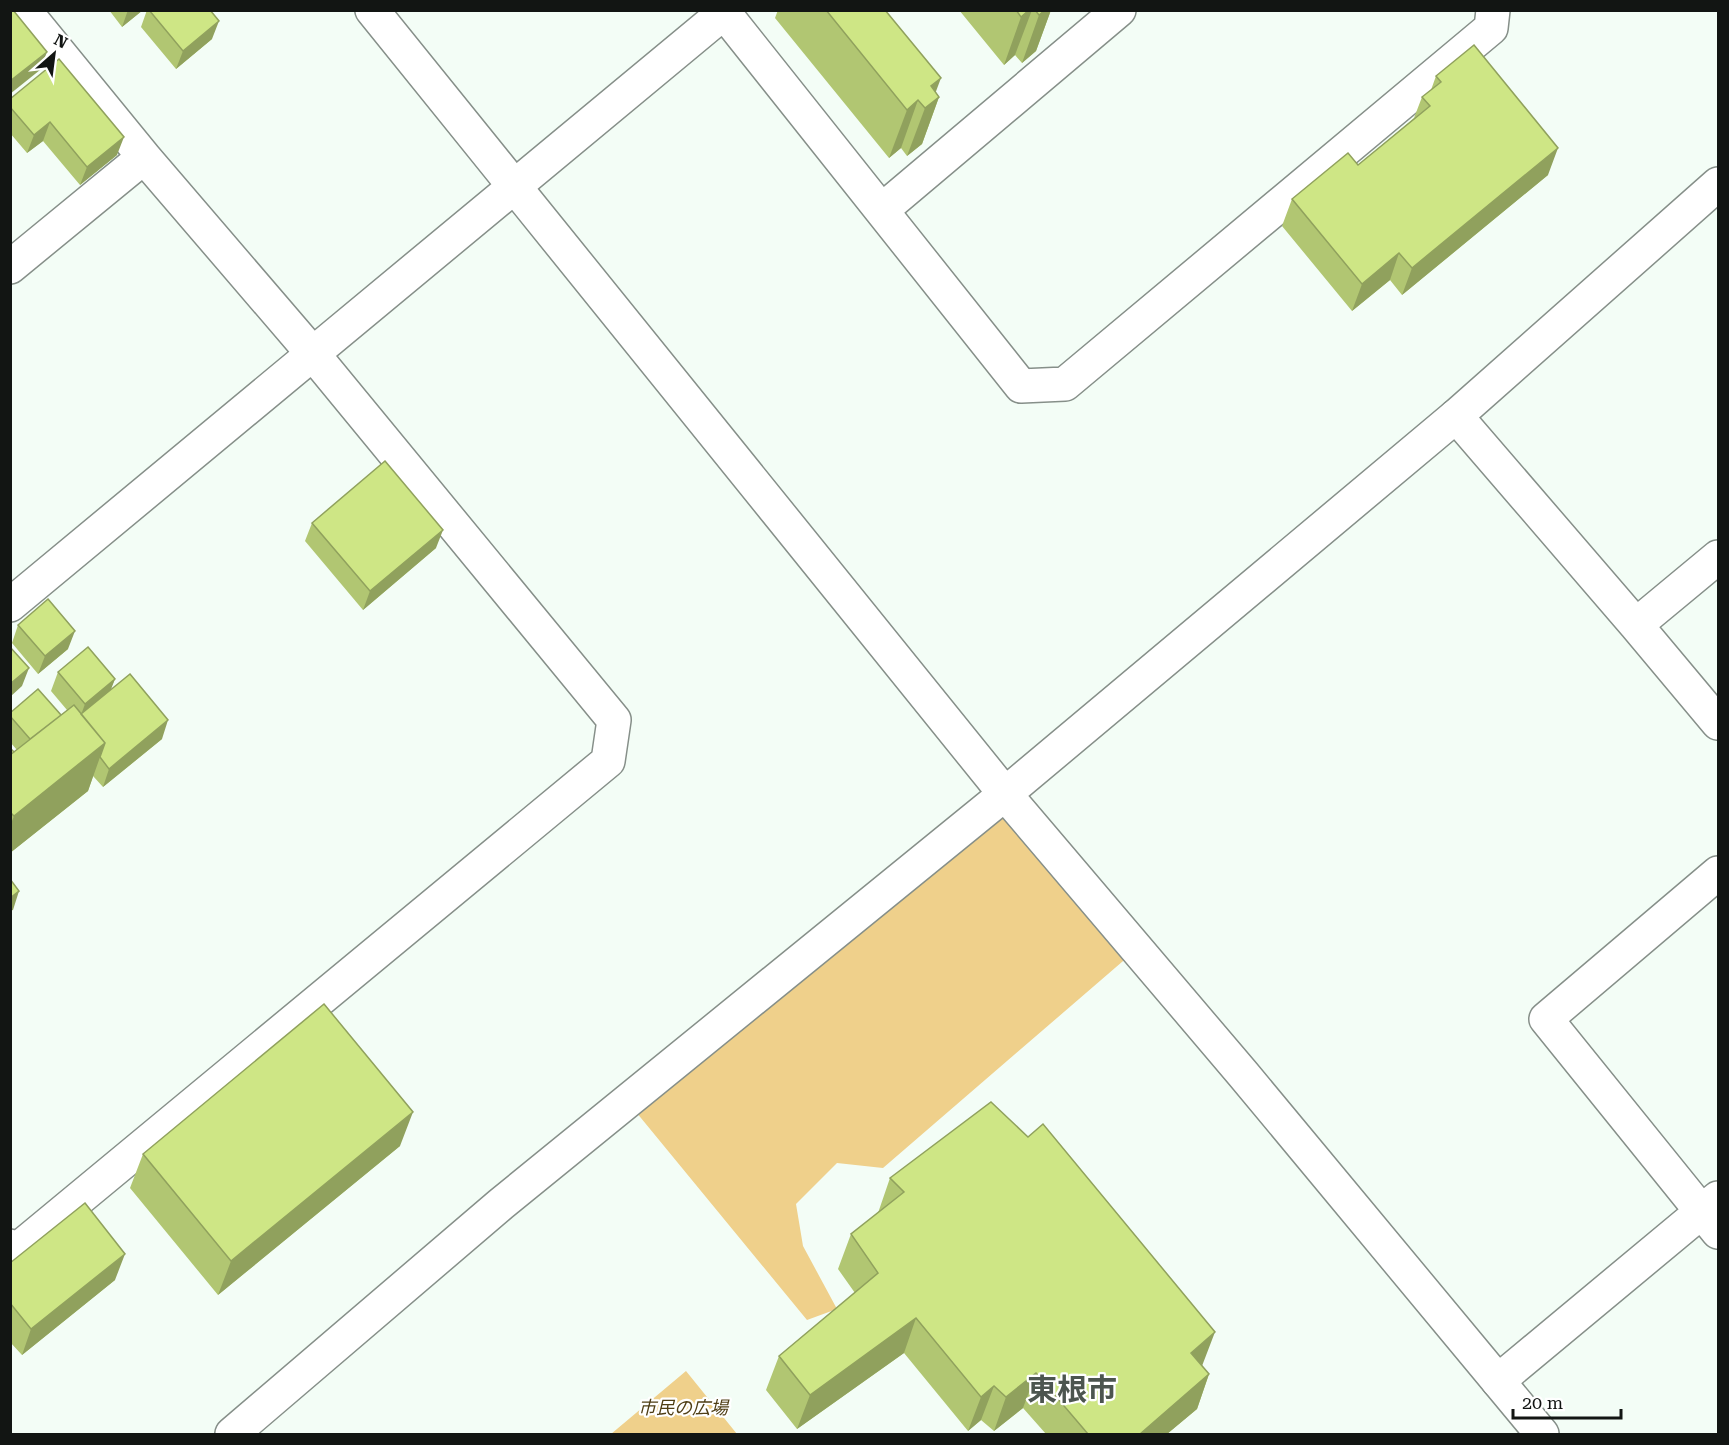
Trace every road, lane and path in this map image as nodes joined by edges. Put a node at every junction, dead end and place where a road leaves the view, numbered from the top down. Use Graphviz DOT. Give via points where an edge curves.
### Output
graph roads {
  1 [pos="24,10"];
  2 [pos="372,10"];
  3 [pos="1119,10"];
  4 [pos="1493,10"];
  5 [pos="724,11"];
  6 [pos="144,157"];
  7 [pos="1719,184"];
  8 [pos="515,187"];
  9 [pos="882,210"];
  10 [pos="10,267"];
  11 [pos="313,354"];
  12 [pos="1456,416"];
  13 [pos="1719,556"];
  14 [pos="10,605"];
  15 [pos="1636,625"];
  16 [pos="1719,723"];
  17 [pos="1005,794"];
  18 [pos="1719,873"];
  19 [pos="1713,1214"];
  20 [pos="10,1246"];
  21 [pos="1498,1381"];
  22 [pos="232,1434"];
  23 [pos="1542,1434"];
  1 -- 6 [label="street"];
  2 -- 8 [label="street"];
  3 -- 9 [label="street"];
  4 -- 9 [label="street" via="1491,28 1065,384 1021,386"];
  5 -- 8 [label="street"];
  5 -- 9 [label="street"];
  6 -- 10 [label="street"];
  6 -- 11 [label="street"];
  7 -- 12 [label="street"];
  8 -- 11 [label="street"];
  8 -- 17 [label="street"];
  11 -- 14 [label="street"];
  11 -- 20 [label="street" via="614,720 608,761 17,1250"];
  12 -- 15 [label="street"];
  12 -- 17 [label="street"];
  13 -- 15 [label="street"];
  15 -- 16 [label="street"];
  17 -- 21 [label="street"];
  17 -- 22 [label="street" via="501,1204"];
  18 -- 19 [label="street" via="1546,1019"];
  19 -- 21 [label="street"];
  21 -- 23 [label="street"];
}
